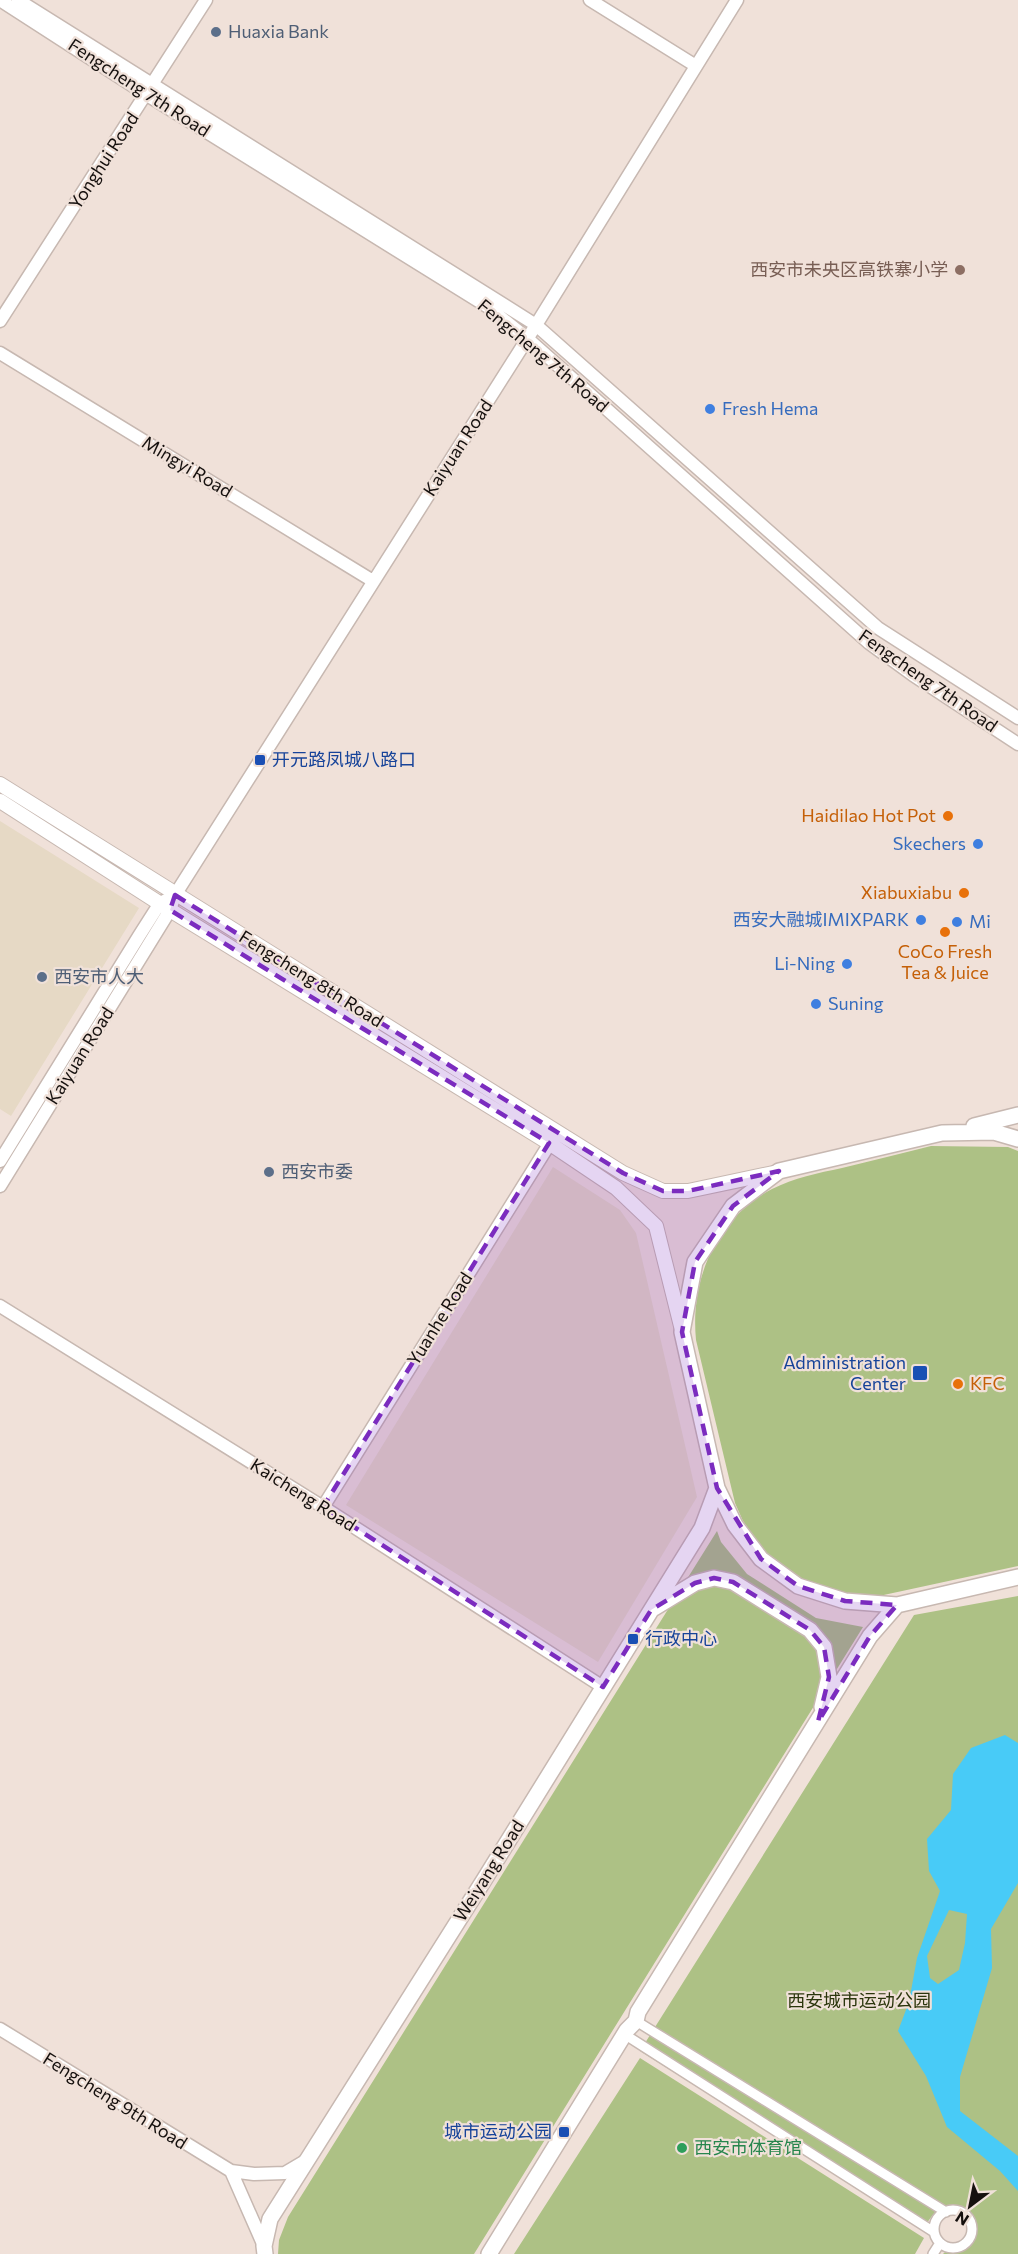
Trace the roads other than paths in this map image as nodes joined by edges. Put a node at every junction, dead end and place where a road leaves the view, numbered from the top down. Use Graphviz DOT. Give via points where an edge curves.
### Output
graph roads {
  1 [pos="0,0"];
  2 [pos="18,0"];
  3 [pos="206,0"];
  4 [pos="590,0"];
  5 [pos="737,0"];
  6 [pos="696,66"];
  7 [pos="150,90"];
  8 [pos="0,321"];
  9 [pos="536,326"];
  10 [pos="528,339"];
  11 [pos="0,352"];
  12 [pos="373,581"];
  13 [pos="1018,718"];
  14 [pos="1018,744"];
  15 [pos="0,784"];
  16 [pos="0,801"];
  17 [pos="175,895"];
  18 [pos="165,906"];
  19 [pos="1018,1115"];
  20 [pos="942,1133"];
  21 [pos="553,1137"];
  22 [pos="1018,1139"];
  23 [pos="0,1161"];
  24 [pos="779,1171"];
  25 [pos="0,1186"];
  26 [pos="0,1306"];
  27 [pos="682,1332"];
  28 [pos="717,1488"];
  29 [pos="323,1507"];
  30 [pos="1018,1577"];
  31 [pos="897,1605"];
  32 [pos="651,1610"];
  33 [pos="603,1687"];
  34 [pos="818,1722"];
  35 [pos="636,2021"];
  36 [pos="0,2029"];
  37 [pos="624,2034"];
  38 [pos="308,2159"];
  39 [pos="231,2171"];
  40 [pos="946,2212"];
  41 [pos="934,2232"];
  42 [pos="940,2243"];
  43 [pos="264,2250"];
  44 [pos="489,2254"];
  45 [pos="933,2254"];
  1 -- 7 [label="street, Fengcheng 7th Road"];
  2 -- 7 [label="street, Fengcheng 7th Road"];
  3 -- 7 [label="street, Yonghui Road"];
  4 -- 6 [label="street"];
  5 -- 6 [label="street, Kaiyuan Road"];
  6 -- 9 [label="street, Kaiyuan Road"];
  7 -- 8 [label="street, Yonghui Road"];
  7 -- 9 [label="street, Fengcheng 7th Road"];
  7 -- 10 [label="street, Fengcheng 7th Road" via="488,307"];
  9 -- 10 [label="street, Kaiyuan Road"];
  9 -- 13 [label="street, Fengcheng 7th Road" via="878,628"];
  10 -- 12 [label="street, Kaiyuan Road"];
  10 -- 14 [label="street, Fengcheng 7th Road" via="869,643"];
  11 -- 12 [label="street, Mingyi Road"];
  12 -- 17 [label="street, Kaiyuan Road"];
  15 -- 17 [label="main road, Fengcheng 8th Road"];
  16 -- 18 [label="main road, Fengcheng 8th Road"];
  17 -- 18 [label="street, Kaiyuan Road"];
  17 -- 21 [label="main road, Fengcheng 8th Road"];
  18 -- 21 [label="main road, Fengcheng 8th Road"];
  18 -- 23 [label="street, Kaiyuan Road"];
  18 -- 25 [label="street, Kaiyuan Road"];
  19 -- 20 [label="main road"];
  20 -- 22 [label="main road" via="994,1132"];
  20 -- 24 [label="main road"];
  21 -- 24 [label="main road" via="663,1191 688,1191"];
  21 -- 27 [label="main road" via="656,1226"];
  21 -- 29 [label="street, Yuanhe Road"];
  24 -- 27 [label="main road" via="733,1206 695,1262"];
  26 -- 29 [label="street, Kaicheng Road"];
  27 -- 28 [label="main road"];
  28 -- 31 [label="main road" via="735,1525 761,1559 798,1586 845,1601"];
  28 -- 32 [label="main road, Weiyang Road" via="702,1528"];
  29 -- 33 [label="street, Kaicheng Road"];
  30 -- 31 [label="main road"];
  31 -- 34 [label="main road" via="870,1636"];
  32 -- 33 [label="main road, Weiyang Road"];
  32 -- 34 [label="main road" via="695,1583 714,1578 733,1582 810,1630 824,1647 829,1677"];
  33 -- 38 [label="main road, Weiyang Road"];
  34 -- 35 [label="main road"];
  35 -- 37 [label="main road"];
  35 -- 40 [label="street"];
  36 -- 39 [label="street, Fengcheng 9th Road"];
  37 -- 41 [label="street"];
  37 -- 44 [label="main road"];
  38 -- 39 [label="street" via="285,2173"];
  38 -- 43 [label="main road, Weiyang Road" via="270,2219"];
  39 -- 43 [label="street"];
  40 -- 41 [label="street" via="937,2220"];
  40 -- 42 [label="street" via="958,2211 968,2218 971,2235 958,2248"];
  41 -- 42 [label="street"];
  42 -- 45 [label="street"];
}
